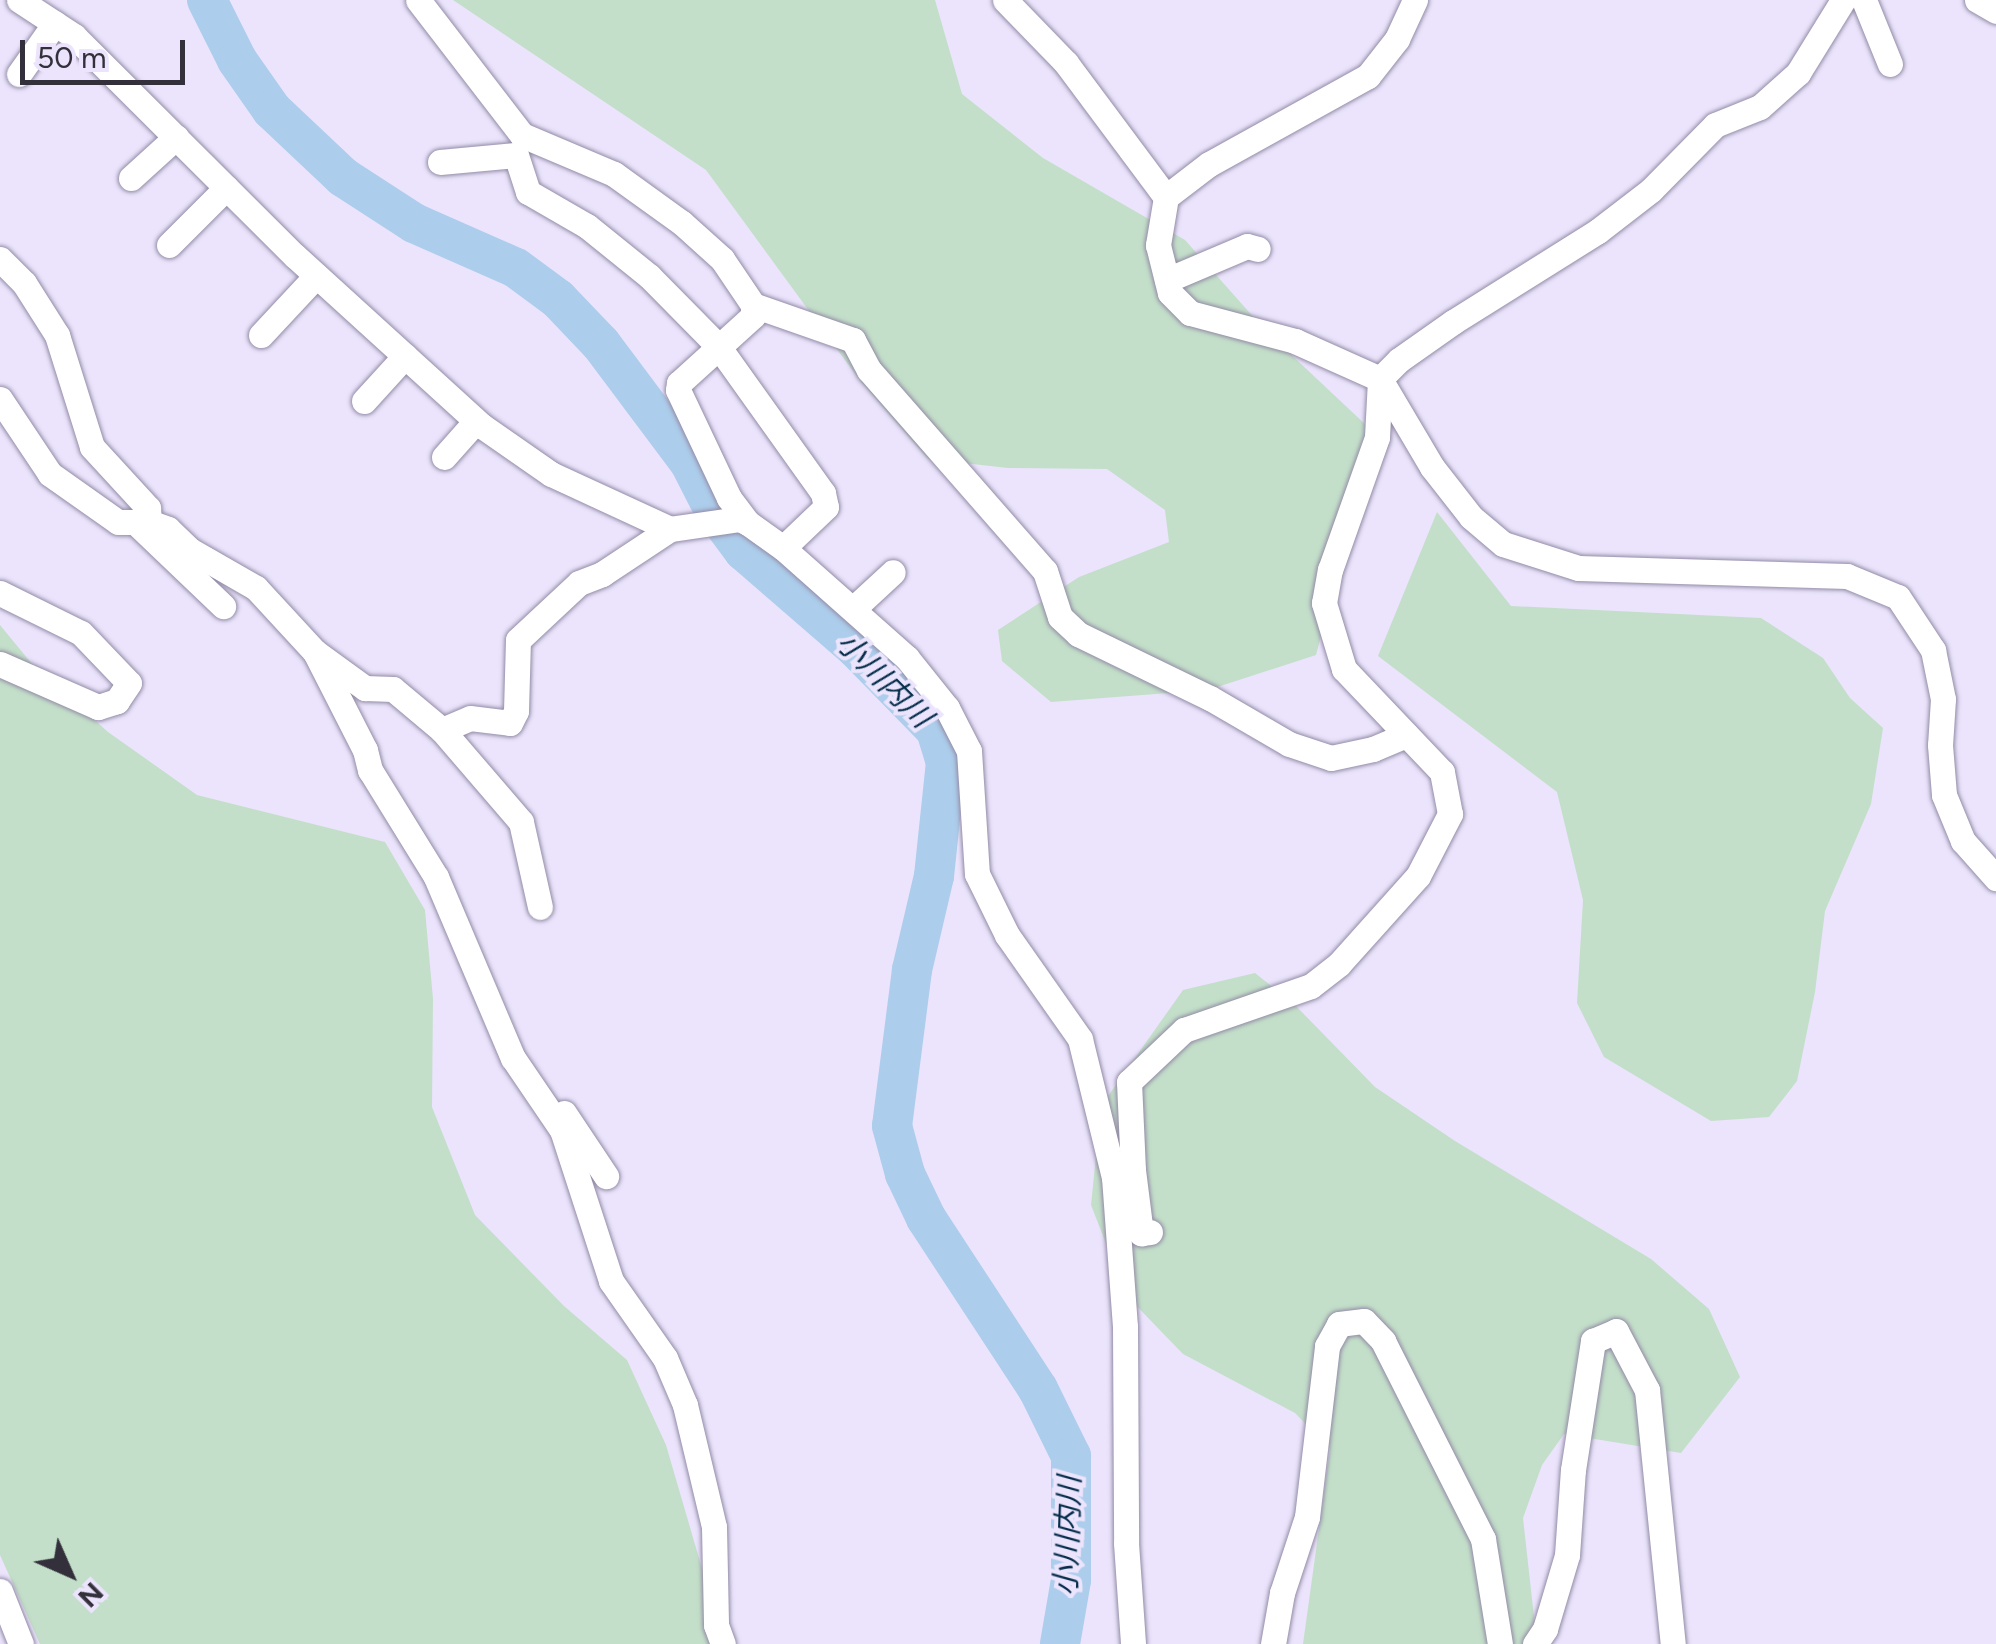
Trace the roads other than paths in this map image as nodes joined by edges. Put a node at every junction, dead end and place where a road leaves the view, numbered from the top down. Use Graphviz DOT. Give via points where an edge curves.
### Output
graph roads {
  1 [pos="19,0"];
  2 [pos="418,0"];
  3 [pos="1005,0"];
  4 [pos="1414,0"];
  5 [pos="1843,0"];
  6 [pos="1864,0"];
  7 [pos="1976,0"];
  8 [pos="1996,11"];
  9 [pos="54,24"];
  10 [pos="1890,64"];
  11 [pos="19,74"];
  12 [pos="176,137"];
  13 [pos="519,145"];
  14 [pos="440,162"];
  15 [pos="131,178"];
  16 [pos="226,188"];
  17 [pos="1166,197"];
  18 [pos="169,245"];
  19 [pos="1258,249"];
  20 [pos="0,259"];
  21 [pos="316,276"];
  22 [pos="1167,280"];
  23 [pos="752,306"];
  24 [pos="261,335"];
  25 [pos="718,346"];
  26 [pos="405,356"];
  27 [pos="1380,379"];
  28 [pos="0,399"];
  29 [pos="364,401"];
  30 [pos="476,421"];
  31 [pos="444,456"];
  32 [pos="744,521"];
  33 [pos="142,522"];
  34 [pos="677,528"];
  35 [pos="784,548"];
  36 [pos="892,572"];
  37 [pos="0,593"];
  38 [pos="223,606"];
  39 [pos="853,609"];
  40 [pos="315,652"];
  41 [pos="0,664"];
  42 [pos="442,730"];
  43 [pos="1406,734"];
  44 [pos="1996,878"];
  45 [pos="540,907"];
  46 [pos="542,1101"];
  47 [pos="1123,1173"];
  48 [pos="606,1176"];
  49 [pos="1150,1232"];
  50 [pos="0,1591"];
  51 [pos="20,1644"];
  52 [pos="723,1644"];
  53 [pos="1133,1644"];
  54 [pos="1274,1644"];
  55 [pos="1500,1644"];
  56 [pos="1535,1644"];
  57 [pos="1673,1644"];
  1 -- 9 [label="street"];
  2 -- 13 [label="street"];
  3 -- 17 [label="street" via="1066,63"];
  4 -- 17 [label="street" via="1397,40 1368,76 1209,164"];
  5 -- 27 [label="street" via="1798,72 1760,107 1715,124 1651,190 1598,231 1453,322"];
  6 -- 10 [label="street"];
  7 -- 8 [label="street"];
  9 -- 11 [label="street"];
  9 -- 12 [label="street"];
  12 -- 15 [label="street"];
  12 -- 16 [label="street"];
  13 -- 14 [label="street"];
  13 -- 23 [label="street" via="614,174 722,259"];
  13 -- 25 [label="street" via="528,192 649,276"];
  16 -- 18 [label="street"];
  16 -- 21 [label="street"];
  17 -- 22 [label="street" via="1158,245"];
  19 -- 22 [label="street" via="1248,246"];
  20 -- 33 [label="street" via="58,335 92,447 148,508"];
  21 -- 24 [label="street"];
  21 -- 26 [label="street"];
  22 -- 27 [label="street" via="1190,313 1295,341"];
  23 -- 25 [label="street" via="753,316"];
  23 -- 43 [label="street" via="853,340 869,370 1044,571 1060,617 1078,634 1289,744 1330,758"];
  25 -- 32 [label="street" via="678,390"];
  25 -- 35 [label="street" via="822,494 826,507"];
  26 -- 29 [label="street"];
  26 -- 30 [label="street"];
  27 -- 43 [label="street" via="1376,437 1324,603 1344,669"];
  27 -- 44 [label="street" via="1432,467 1502,544 1578,568 1846,576 1898,597 1932,650 1943,699 1944,795 1962,841"];
  28 -- 33 [label="street" via="50,474 118,522"];
  30 -- 31 [label="street"];
  30 -- 34 [label="street" via="551,474"];
  32 -- 34 [label="street"];
  32 -- 35 [label="street"];
  33 -- 38 [label="street"];
  33 -- 40 [label="street" via="168,529 190,550 256,588"];
  34 -- 42 [label="street" via="579,584 518,640 510,722 470,718"];
  35 -- 39 [label="street"];
  36 -- 39 [label="street"];
  37 -- 41 [label="street" via="80,633 128,683 118,701 98,707"];
  39 -- 47 [label="street" via="908,658 969,750 977,874 1007,935 1080,1039"];
  40 -- 42 [label="street" via="365,688 393,688"];
  40 -- 46 [label="street" via="370,770 436,877 514,1058"];
  42 -- 45 [label="street" via="521,822"];
  43 -- 47 [label="street" via="1442,772 1450,814 1418,876 1311,986 1184,1030 1129,1082"];
  46 -- 48 [label="street" via="568,1115"];
  46 -- 52 [label="street" via="562,1130 611,1281 665,1358 685,1404 714,1526 716,1625"];
  47 -- 49 [label="street" via="1141,1232"];
  47 -- 53 [label="street"];
  50 -- 51 [label="street"];
  54 -- 55 [label="street" via="1282,1592 1307,1516 1327,1346 1338,1324 1364,1322 1383,1341 1483,1539"];
  56 -- 57 [label="street" via="1567,1555 1593,1341 1616,1331 1647,1390"];
}
